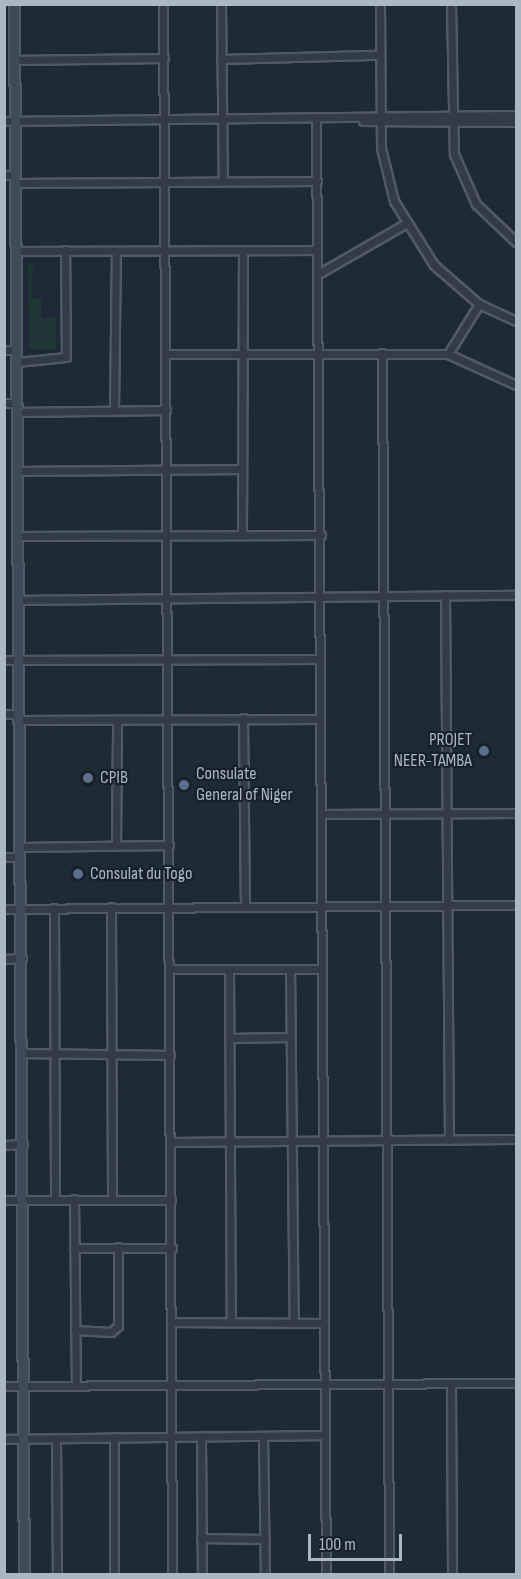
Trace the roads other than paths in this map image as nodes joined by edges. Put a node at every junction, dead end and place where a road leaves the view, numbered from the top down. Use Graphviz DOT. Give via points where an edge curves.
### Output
graph roads {
  1 [pos="14,4"];
  2 [pos="163,4"];
  3 [pos="221,4"];
  4 [pos="380,4"];
  5 [pos="451,4"];
  6 [pos="379,55"];
  7 [pos="164,58"];
  8 [pos="221,59"];
  9 [pos="14,60"];
  10 [pos="516,116"];
  11 [pos="380,119"];
  12 [pos="451,119"];
  13 [pos="10,121"];
  14 [pos="316,121"];
  15 [pos="164,122"];
  16 [pos="224,122"];
  17 [pos="516,122"];
  18 [pos="4,175"];
  19 [pos="15,179"];
  20 [pos="223,181"];
  21 [pos="165,182"];
  22 [pos="318,182"];
  23 [pos="405,224"];
  24 [pos="516,243"];
  25 [pos="65,250"];
  26 [pos="165,250"];
  27 [pos="318,250"];
  28 [pos="16,251"];
  29 [pos="116,251"];
  30 [pos="243,251"];
  31 [pos="318,274"];
  32 [pos="478,304"];
  33 [pos="516,321"];
  34 [pos="4,350"];
  35 [pos="17,350"];
  36 [pos="382,353"];
  37 [pos="165,354"];
  38 [pos="319,354"];
  39 [pos="448,354"];
  40 [pos="242,355"];
  41 [pos="17,362"];
  42 [pos="516,385"];
  43 [pos="4,403"];
  44 [pos="17,407"];
  45 [pos="114,410"];
  46 [pos="166,410"];
  47 [pos="242,469"];
  48 [pos="166,470"];
  49 [pos="17,471"];
  50 [pos="242,534"];
  51 [pos="321,535"];
  52 [pos="17,536"];
  53 [pos="167,536"];
  54 [pos="445,595"];
  55 [pos="516,595"];
  56 [pos="319,596"];
  57 [pos="383,596"];
  58 [pos="167,597"];
  59 [pos="17,600"];
  60 [pos="320,659"];
  61 [pos="4,660"];
  62 [pos="18,660"];
  63 [pos="168,660"];
  64 [pos="4,714"];
  65 [pos="19,717"];
  66 [pos="168,718"];
  67 [pos="243,718"];
  68 [pos="320,719"];
  69 [pos="117,720"];
  70 [pos="516,813"];
  71 [pos="321,814"];
  72 [pos="447,814"];
  73 [pos="383,815"];
  74 [pos="116,845"];
  75 [pos="169,845"];
  76 [pos="20,852"];
  77 [pos="4,857"];
  78 [pos="322,905"];
  79 [pos="383,905"];
  80 [pos="516,905"];
  81 [pos="448,906"];
  82 [pos="111,907"];
  83 [pos="245,907"];
  84 [pos="54,908"];
  85 [pos="169,908"];
  86 [pos="4,909"];
  87 [pos="21,909"];
  88 [pos="21,958"];
  89 [pos="4,959"];
  90 [pos="170,969"];
  91 [pos="229,969"];
  92 [pos="291,969"];
  93 [pos="321,969"];
  94 [pos="290,1037"];
  95 [pos="230,1038"];
  96 [pos="22,1053"];
  97 [pos="54,1055"];
  98 [pos="170,1055"];
  99 [pos="111,1056"];
  100 [pos="516,1139"];
  101 [pos="322,1140"];
  102 [pos="387,1140"];
  103 [pos="449,1140"];
  104 [pos="232,1141"];
  105 [pos="291,1141"];
  106 [pos="171,1142"];
  107 [pos="4,1144"];
  108 [pos="23,1144"];
  109 [pos="55,1199"];
  110 [pos="74,1199"];
  111 [pos="112,1199"];
  112 [pos="4,1200"];
  113 [pos="23,1200"];
  114 [pos="171,1200"];
  115 [pos="118,1247"];
  116 [pos="74,1248"];
  117 [pos="172,1248"];
  118 [pos="231,1321"];
  119 [pos="171,1322"];
  120 [pos="294,1323"];
  121 [pos="323,1323"];
  122 [pos="75,1330"];
  123 [pos="451,1383"];
  124 [pos="516,1383"];
  125 [pos="324,1384"];
  126 [pos="388,1384"];
  127 [pos="172,1385"];
  128 [pos="4,1386"];
  129 [pos="23,1386"];
  130 [pos="76,1386"];
  131 [pos="324,1435"];
  132 [pos="201,1436"];
  133 [pos="263,1436"];
  134 [pos="114,1437"];
  135 [pos="171,1437"];
  136 [pos="56,1438"];
  137 [pos="4,1439"];
  138 [pos="23,1439"];
  139 [pos="201,1538"];
  140 [pos="265,1539"];
  141 [pos="24,1575"];
  142 [pos="57,1575"];
  143 [pos="114,1575"];
  144 [pos="172,1575"];
  145 [pos="202,1575"];
  146 [pos="265,1575"];
  147 [pos="326,1575"];
  148 [pos="389,1575"];
  149 [pos="452,1575"];
  1 -- 9 [label="main road"];
  2 -- 7 [label="street"];
  3 -- 8 [label="street"];
  4 -- 6 [label="street"];
  5 -- 12 [label="street"];
  6 -- 8 [label="street"];
  6 -- 11 [label="street"];
  7 -- 9 [label="street"];
  7 -- 15 [label="street"];
  8 -- 16 [label="street"];
  9 -- 13 [label="main road"];
  10 -- 12 [label="street"];
  11 -- 12 [label="street"];
  11 -- 14 [label="street"];
  11 -- 23 [label="street" via="386,175"];
  12 -- 17 [label="street"];
  12 -- 24 [label="street" via="462,179 487,217"];
  13 -- 15 [label="street"];
  13 -- 19 [label="main road"];
  14 -- 16 [label="street"];
  14 -- 22 [label="street"];
  15 -- 16 [label="street"];
  15 -- 21 [label="street"];
  16 -- 20 [label="street"];
  18 -- 19 [label="street"];
  19 -- 21 [label="street"];
  19 -- 28 [label="main road"];
  20 -- 21 [label="street"];
  20 -- 22 [label="street"];
  21 -- 26 [label="street"];
  22 -- 27 [label="street"];
  23 -- 31 [label="street"];
  23 -- 32 [label="street" via="434,265"];
  25 -- 28 [label="street"];
  25 -- 29 [label="street"];
  25 -- 41 [label="street" via="66,357"];
  26 -- 29 [label="street"];
  26 -- 30 [label="street"];
  26 -- 37 [label="street"];
  27 -- 30 [label="street"];
  27 -- 31 [label="street"];
  28 -- 35 [label="main road"];
  29 -- 45 [label="street"];
  30 -- 40 [label="street"];
  31 -- 38 [label="street"];
  32 -- 33 [label="street"];
  32 -- 39 [label="street"];
  34 -- 35 [label="street"];
  35 -- 41 [label="main road"];
  36 -- 38 [label="street"];
  36 -- 39 [label="street"];
  36 -- 57 [label="street"];
  37 -- 40 [label="street"];
  37 -- 46 [label="street"];
  38 -- 40 [label="street"];
  38 -- 51 [label="street"];
  39 -- 42 [label="street"];
  40 -- 47 [label="street"];
  41 -- 44 [label="main road"];
  43 -- 44 [label="street"];
  44 -- 45 [label="street"];
  44 -- 49 [label="main road"];
  45 -- 46 [label="street"];
  46 -- 48 [label="street"];
  47 -- 48 [label="street"];
  47 -- 50 [label="street"];
  48 -- 49 [label="street"];
  48 -- 53 [label="street"];
  49 -- 52 [label="main road"];
  50 -- 51 [label="street"];
  50 -- 53 [label="street"];
  51 -- 56 [label="street"];
  52 -- 53 [label="street"];
  52 -- 59 [label="main road"];
  53 -- 58 [label="street"];
  54 -- 55 [label="street"];
  54 -- 57 [label="street"];
  54 -- 72 [label="street"];
  56 -- 57 [label="street"];
  56 -- 58 [label="street"];
  56 -- 60 [label="street"];
  57 -- 73 [label="street"];
  58 -- 59 [label="street"];
  58 -- 63 [label="street"];
  59 -- 62 [label="main road"];
  60 -- 63 [label="street"];
  60 -- 68 [label="street"];
  61 -- 62 [label="street"];
  62 -- 63 [label="street"];
  62 -- 65 [label="main road"];
  63 -- 66 [label="street"];
  64 -- 65 [label="street"];
  65 -- 69 [label="street"];
  65 -- 76 [label="main road"];
  66 -- 67 [label="street"];
  66 -- 69 [label="street"];
  66 -- 75 [label="street"];
  67 -- 68 [label="street"];
  67 -- 83 [label="street"];
  68 -- 71 [label="street"];
  69 -- 74 [label="street"];
  70 -- 72 [label="street"];
  71 -- 73 [label="street"];
  71 -- 78 [label="street"];
  72 -- 73 [label="street"];
  72 -- 81 [label="street"];
  73 -- 79 [label="street"];
  74 -- 75 [label="street"];
  74 -- 76 [label="street"];
  75 -- 85 [label="street"];
  76 -- 77 [label="street"];
  76 -- 87 [label="main road"];
  78 -- 79 [label="street"];
  78 -- 83 [label="street"];
  78 -- 93 [label="street"];
  79 -- 81 [label="street"];
  79 -- 102 [label="street"];
  80 -- 81 [label="street"];
  81 -- 103 [label="street"];
  82 -- 84 [label="street"];
  82 -- 85 [label="street"];
  82 -- 99 [label="street"];
  83 -- 85 [label="street"];
  84 -- 87 [label="street"];
  84 -- 97 [label="street"];
  85 -- 90 [label="street"];
  86 -- 87 [label="street"];
  87 -- 88 [label="main road"];
  88 -- 89 [label="street"];
  88 -- 96 [label="main road"];
  90 -- 91 [label="street"];
  90 -- 98 [label="street"];
  91 -- 92 [label="street"];
  91 -- 95 [label="street"];
  92 -- 93 [label="street"];
  92 -- 94 [label="street"];
  93 -- 101 [label="street"];
  94 -- 95 [label="street"];
  94 -- 105 [label="street"];
  95 -- 104 [label="street"];
  96 -- 97 [label="street"];
  96 -- 108 [label="main road"];
  97 -- 99 [label="street"];
  97 -- 109 [label="street"];
  98 -- 99 [label="street"];
  98 -- 106 [label="street"];
  99 -- 111 [label="street"];
  100 -- 103 [label="street"];
  101 -- 102 [label="street"];
  101 -- 105 [label="street"];
  101 -- 121 [label="street"];
  102 -- 103 [label="street"];
  102 -- 126 [label="street"];
  104 -- 105 [label="street"];
  104 -- 106 [label="street"];
  104 -- 118 [label="street"];
  105 -- 120 [label="street"];
  106 -- 114 [label="street"];
  107 -- 108 [label="street"];
  108 -- 113 [label="main road"];
  109 -- 110 [label="street"];
  109 -- 113 [label="street"];
  110 -- 111 [label="street"];
  110 -- 116 [label="street"];
  111 -- 114 [label="street"];
  112 -- 113 [label="street"];
  113 -- 129 [label="main road"];
  114 -- 117 [label="street"];
  115 -- 116 [label="street"];
  115 -- 117 [label="street"];
  115 -- 122 [label="street" via="118,1326 111,1332"];
  116 -- 122 [label="street"];
  117 -- 119 [label="street"];
  118 -- 119 [label="street"];
  118 -- 120 [label="street"];
  119 -- 127 [label="street"];
  120 -- 121 [label="street"];
  121 -- 125 [label="street"];
  122 -- 130 [label="street"];
  123 -- 124 [label="street"];
  123 -- 126 [label="street"];
  123 -- 149 [label="street"];
  125 -- 126 [label="street"];
  125 -- 127 [label="street"];
  125 -- 131 [label="street"];
  126 -- 148 [label="street"];
  127 -- 130 [label="street"];
  127 -- 135 [label="street"];
  128 -- 129 [label="street"];
  129 -- 130 [label="street"];
  129 -- 138 [label="main road"];
  131 -- 133 [label="street"];
  131 -- 147 [label="street"];
  132 -- 133 [label="street"];
  132 -- 135 [label="street"];
  132 -- 139 [label="street"];
  133 -- 140 [label="street"];
  134 -- 135 [label="street"];
  134 -- 136 [label="street"];
  134 -- 143 [label="street"];
  135 -- 144 [label="street"];
  136 -- 138 [label="street"];
  136 -- 142 [label="street"];
  137 -- 138 [label="street"];
  138 -- 141 [label="main road"];
  139 -- 140 [label="street"];
  139 -- 145 [label="street"];
  140 -- 146 [label="street"];
}
